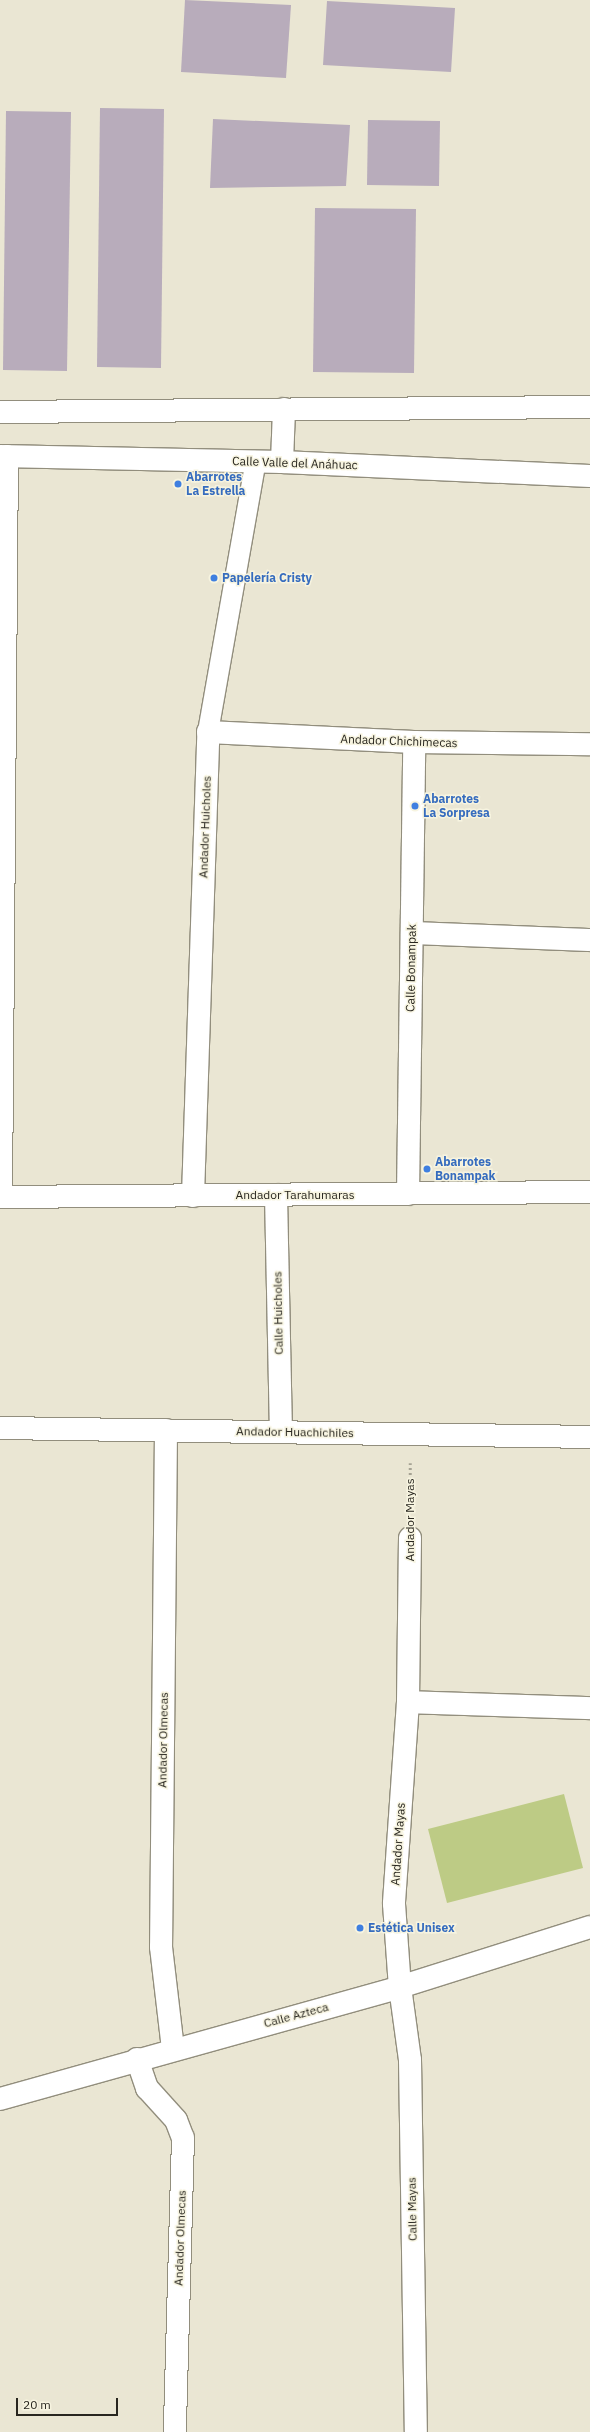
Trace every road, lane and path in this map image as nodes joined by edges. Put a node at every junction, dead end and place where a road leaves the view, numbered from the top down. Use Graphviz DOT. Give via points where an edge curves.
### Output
graph roads {
  1 [pos="590,407"];
  2 [pos="284,409"];
  3 [pos="0,412"];
  4 [pos="3,456"];
  5 [pos="256,461"];
  6 [pos="282,462"];
  7 [pos="590,476"];
  8 [pos="208,732"];
  9 [pos="414,742"];
  10 [pos="590,744"];
  11 [pos="412,933"];
  12 [pos="590,940"];
  13 [pos="590,1192"];
  14 [pos="408,1194"];
  15 [pos="276,1195"];
  16 [pos="193,1196"];
  17 [pos="0,1197"];
  18 [pos="0,1428"];
  19 [pos="166,1430"];
  20 [pos="280,1431"];
  21 [pos="410,1435"];
  22 [pos="590,1437"];
  23 [pos="410,1538"];
  24 [pos="408,1702"];
  25 [pos="590,1708"];
  26 [pos="590,1927"];
  27 [pos="400,1987"];
  28 [pos="173,2049"];
  29 [pos="137,2059"];
  30 [pos="0,2099"];
  31 [pos="175,2432"];
  32 [pos="416,2432"];
  1 -- 2 [label="street"];
  2 -- 3 [label="street"];
  2 -- 6 [label="street"];
  4 -- 5 [label="street, Calle Valle del Anáhuac"];
  4 -- 17 [label="street"];
  5 -- 6 [label="street, Calle Valle del Anáhuac"];
  5 -- 8 [label="lane, Andador Huicholes"];
  6 -- 7 [label="street, Calle Valle del Anáhuac"];
  8 -- 9 [label="street, Andador Chichimecas"];
  8 -- 16 [label="street, Andador Huicholes"];
  9 -- 10 [label="street, Andador Chichimecas"];
  9 -- 11 [label="street, Calle Bonampak"];
  11 -- 12 [label="street"];
  11 -- 14 [label="street, Calle Bonampak"];
  13 -- 14 [label="street, Andador Tarahumaras"];
  14 -- 15 [label="street, Andador Tarahumaras"];
  15 -- 16 [label="street, Andador Tarahumaras"];
  15 -- 20 [label="street, Calle Huicholes"];
  16 -- 17 [label="street, Andador Tarahumaras"];
  18 -- 19 [label="street, Andador Huachichiles"];
  19 -- 20 [label="street, Andador Huachichiles"];
  19 -- 28 [label="street, Andador Olmecas" via="161,1947"];
  20 -- 21 [label="street, Andador Huachichiles"];
  21 -- 22 [label="street, Andador Huachichiles"];
  21 -- 23 [label="path, Andador Mayas"];
  23 -- 24 [label="street, Andador Mayas"];
  24 -- 25 [label="street"];
  24 -- 27 [label="street, Andador Mayas" via="394,1904"];
  26 -- 27 [label="street, Calle Azteca"];
  27 -- 28 [label="street, Calle Azteca"];
  27 -- 32 [label="street, Calle Mayas" via="410,2060"];
  28 -- 29 [label="street, Calle Azteca"];
  29 -- 30 [label="street, Calle Azteca"];
  29 -- 31 [label="street, Andador Olmecas" via="147,2088 176,2120 183,2138"];
}
